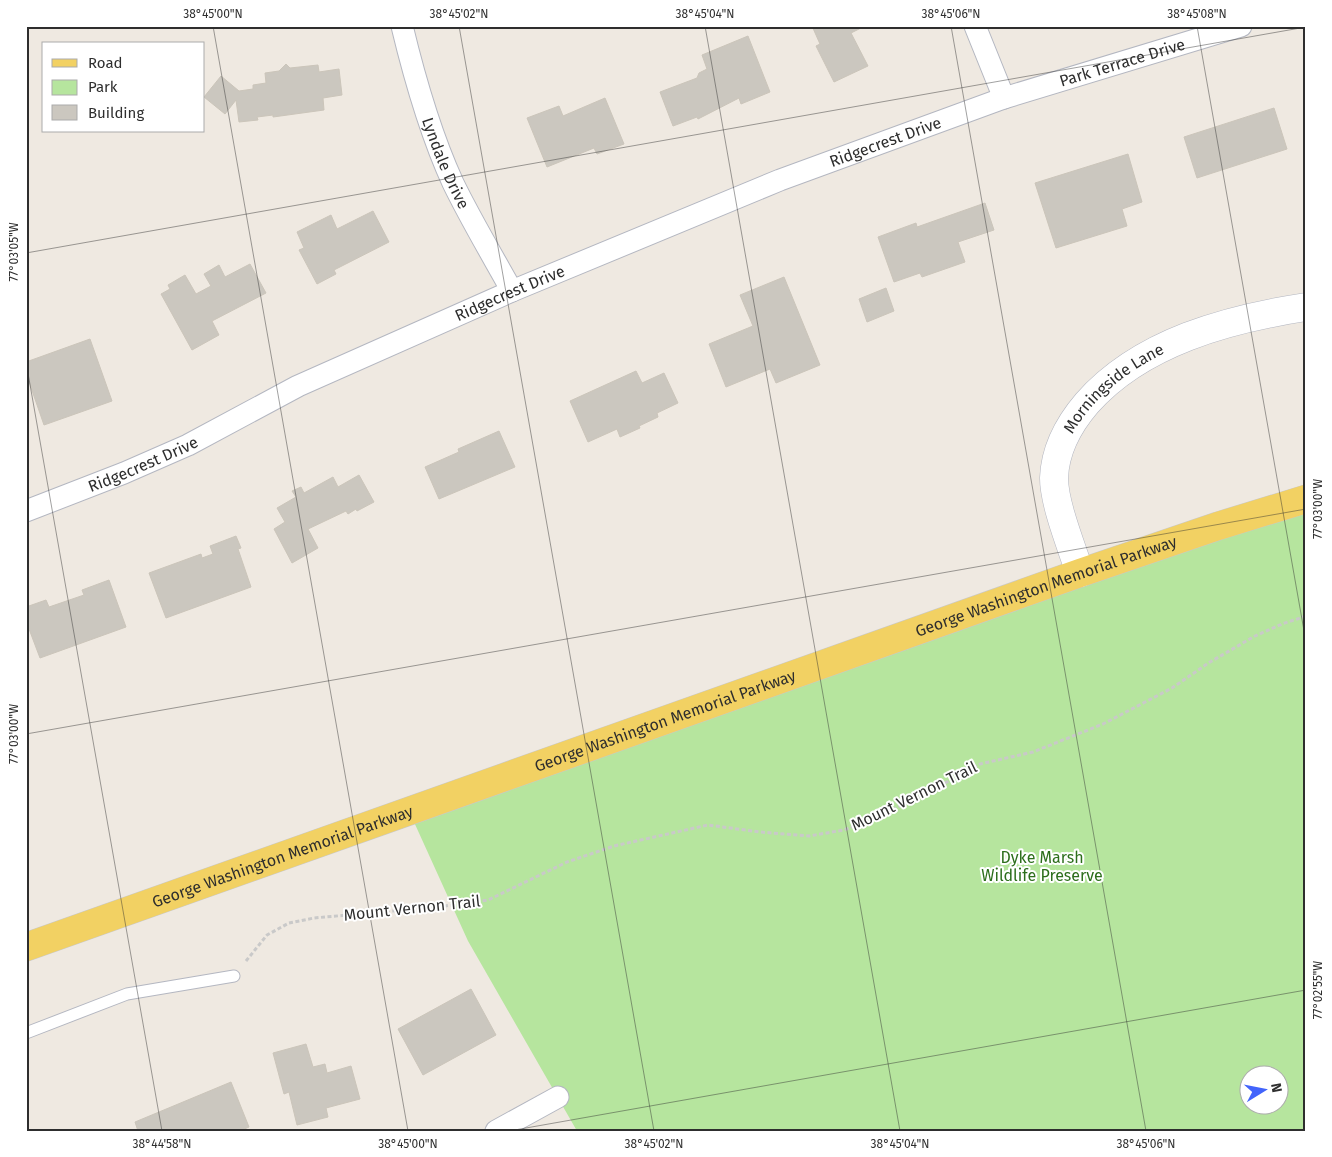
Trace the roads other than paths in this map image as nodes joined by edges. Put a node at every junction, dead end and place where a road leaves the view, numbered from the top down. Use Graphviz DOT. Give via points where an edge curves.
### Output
graph roads {
  1 [pos="402,26"];
  2 [pos="975,26"];
  3 [pos="1241,26"];
  4 [pos="1004,98"];
  5 [pos="512,291"];
  6 [pos="1306,307"];
  7 [pos="1306,498"];
  8 [pos="26,511"];
  9 [pos="1080,574"];
  10 [pos="26,948"];
  11 [pos="234,976"];
  12 [pos="26,1033"];
  13 [pos="558,1097"];
  14 [pos="496,1131"];
  1 -- 5 [label="street, Lyndale Drive" via="428,120 453,183"];
  2 -- 4 [label="street"];
  3 -- 4 [label="street, Park Terrace Drive"];
  4 -- 5 [label="street, Ridgecrest Drive" via="780,180"];
  5 -- 8 [label="street, Ridgecrest Drive" via="298,386 188,445"];
  6 -- 9 [label="main road, Morningside Lane" via="1224,324 1158,350 1114,377 1077,415 1057,456 1054,478 1056,498"];
  7 -- 9 [label="main road, George Washington Memorial Parkway"];
  9 -- 10 [label="main road, George Washington Memorial Parkway"];
  11 -- 12 [label="lane" via="126,994"];
  13 -- 14 [label="street"];
}
